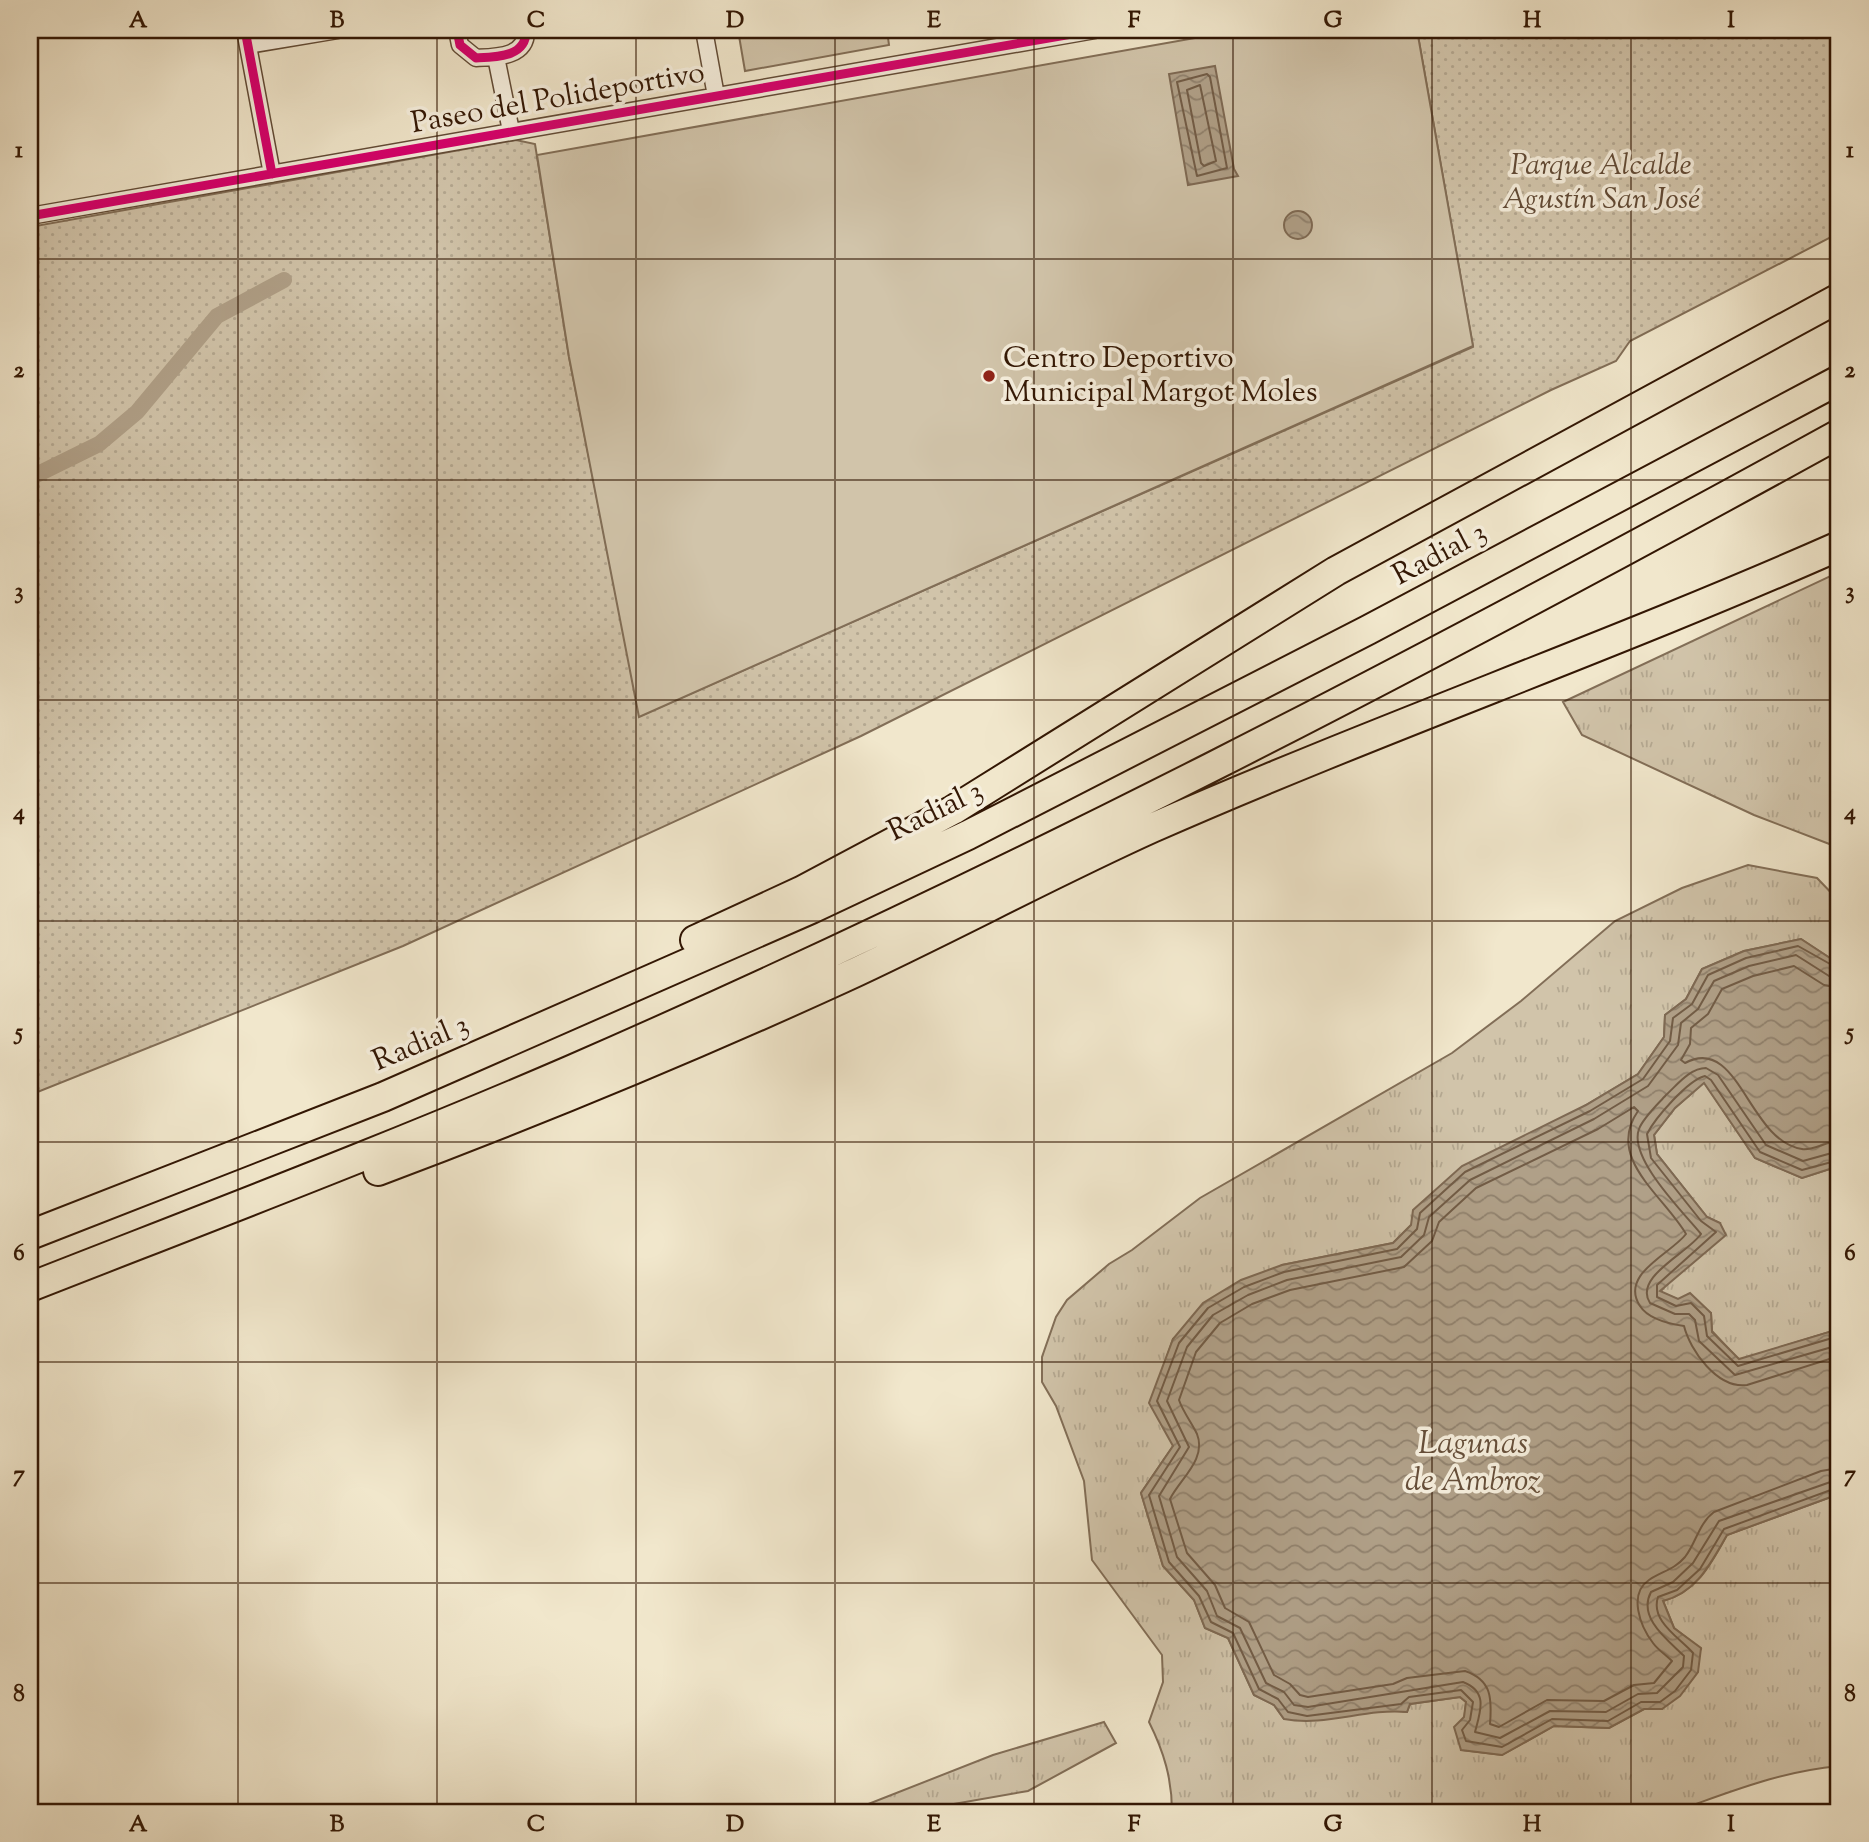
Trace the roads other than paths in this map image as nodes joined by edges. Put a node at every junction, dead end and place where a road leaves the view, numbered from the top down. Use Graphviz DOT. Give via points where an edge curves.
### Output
graph roads {
  1 [pos="338,30"];
  2 [pos="457,30"];
  3 [pos="526,30"];
  4 [pos="704,30"];
  5 [pos="1095,30"];
  6 [pos="246,38"];
  7 [pos="496,57"];
  8 [pos="716,96"];
  9 [pos="511,131"];
  10 [pos="272,174"];
  11 [pos="30,216"];
  12 [pos="1839,298"];
  13 [pos="1839,380"];
  14 [pos="1839,435"];
  15 [pos="1839,546"];
  16 [pos="209,1164"];
  17 [pos="30,1235"];
  18 [pos="30,1287"];
  19 [pos="30,1293"];
  1 -- 6 [label="street"];
  2 -- 7 [label="street" via="467,53 476,58"];
  3 -- 7 [label="street" via="524,44 516,52"];
  4 -- 8 [label="street"];
  5 -- 8 [label="street, Paseo del Polideportivo"];
  6 -- 10 [label="street"];
  7 -- 9 [label="street"];
  8 -- 9 [label="street, Paseo del Polideportivo"];
  9 -- 10 [label="street, Paseo del Polideportivo"];
  10 -- 11 [label="street, Paseo del Polideportivo"];
  12 -- 16 [label="highway" via="1336,570 953,810 807,888"];
  13 -- 16 [label="highway, Radial 3" via="1502,561 968,835 545,1028"];
  14 -- 18 [label="highway" via="1393,676 830,953 401,1142"];
  15 -- 19 [label="highway" via="1150,829 842,978 584,1091 128,1266"];
  16 -- 17 [label="highway, Radial 3"];
}
